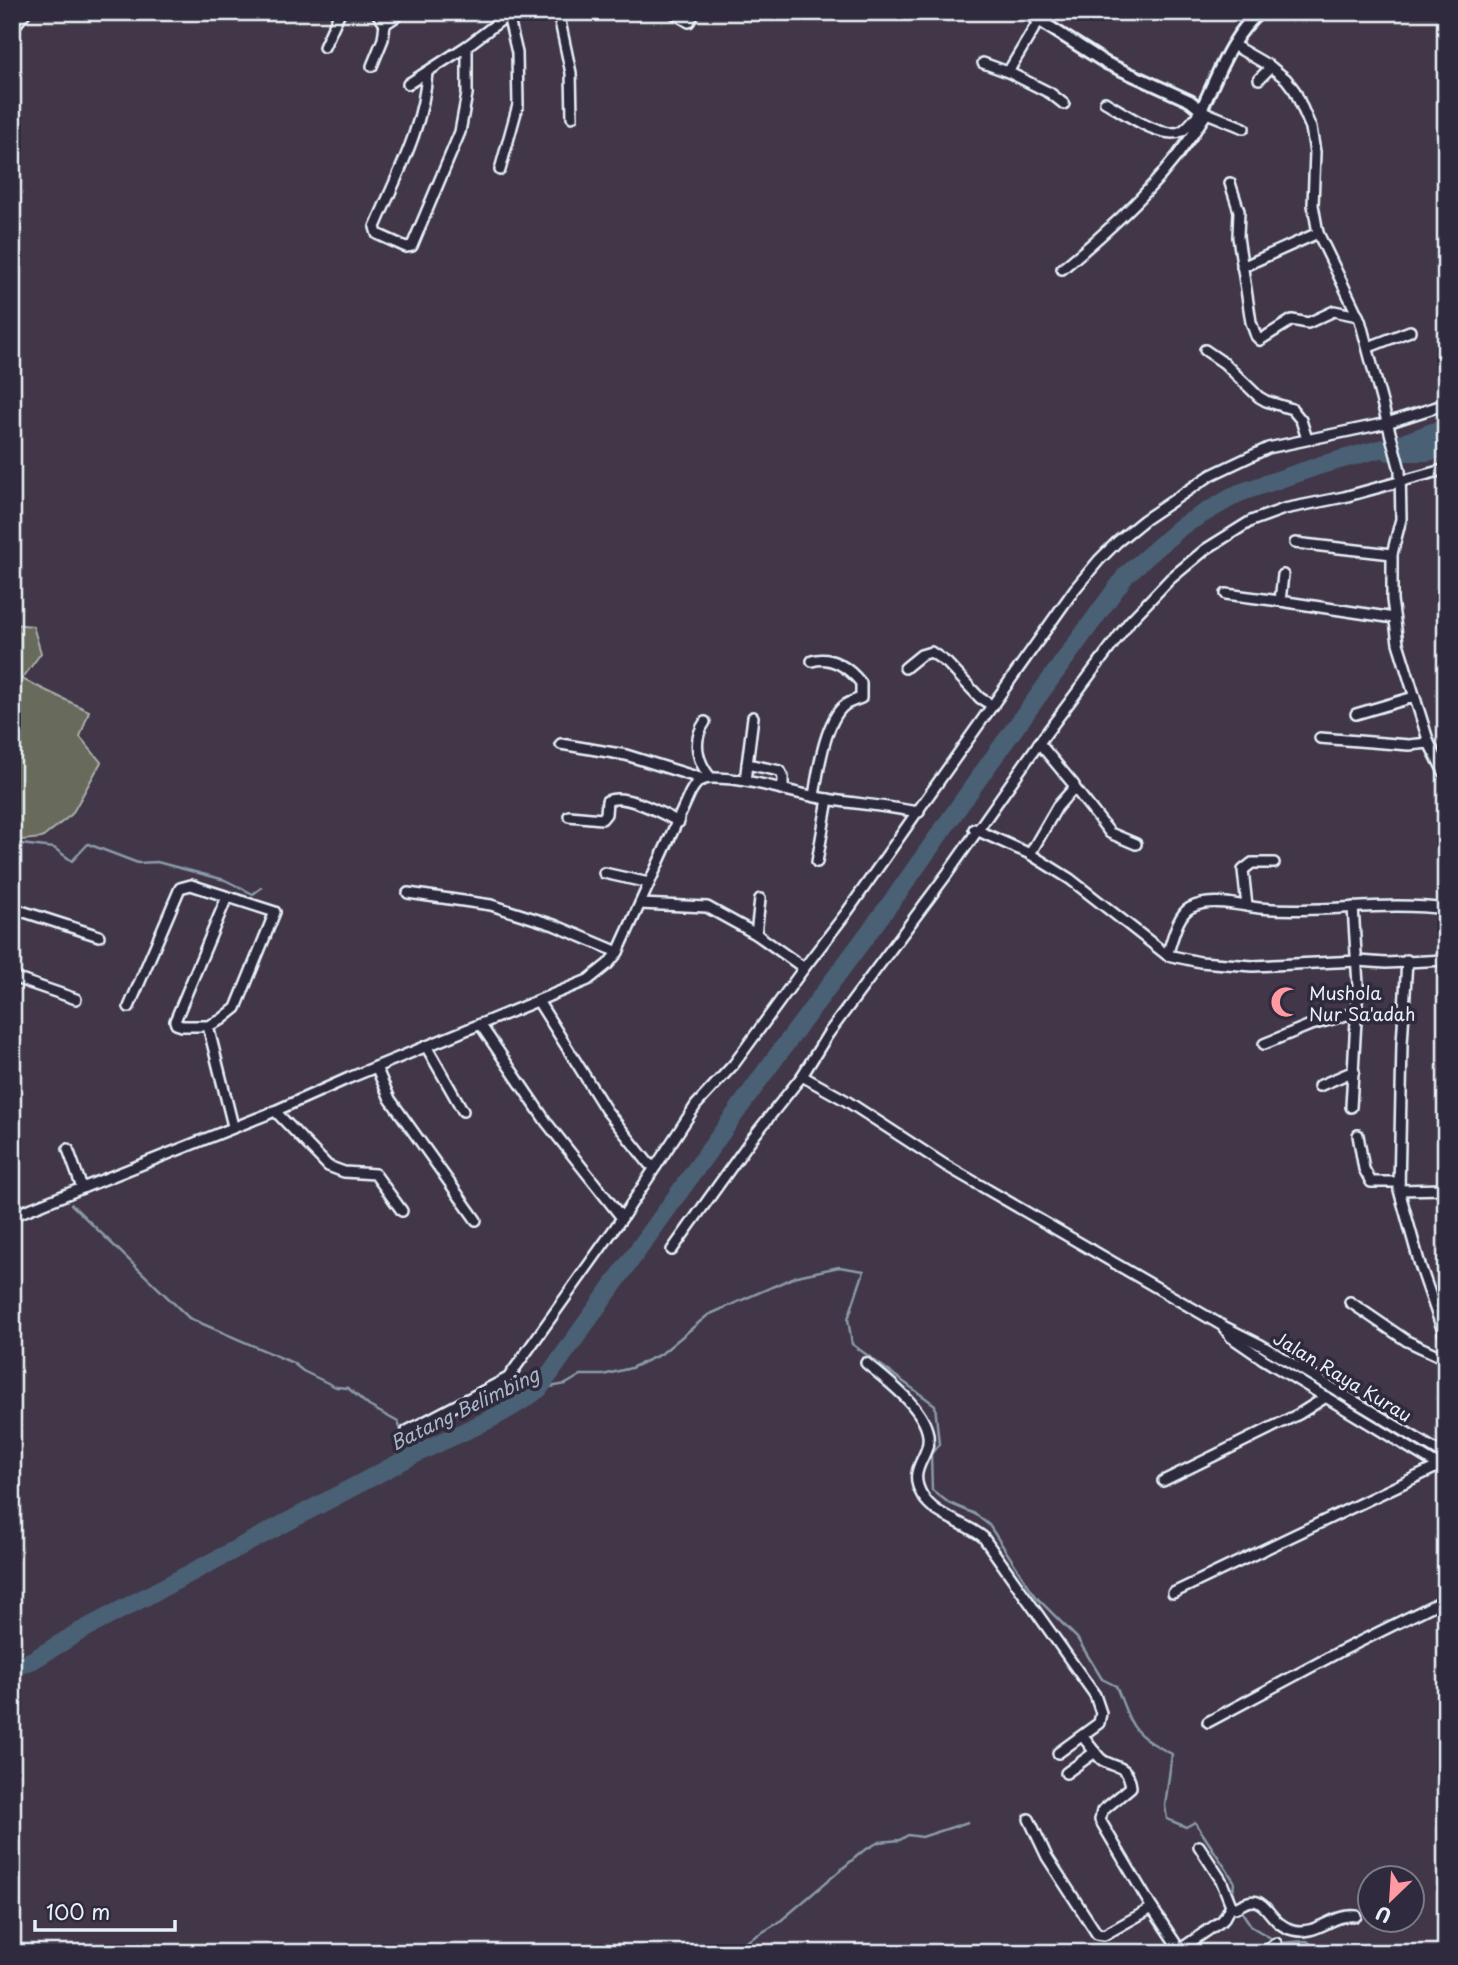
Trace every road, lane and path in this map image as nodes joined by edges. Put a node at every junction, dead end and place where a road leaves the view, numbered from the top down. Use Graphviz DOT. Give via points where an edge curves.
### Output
graph roads {
  1 [pos="26,12"];
  2 [pos="340,12"];
  3 [pos="376,12"];
  4 [pos="403,12"];
  5 [pos="558,12"];
  6 [pos="672,12"];
  7 [pos="695,12"];
  8 [pos="1026,12"];
  9 [pos="1260,12"];
  10 [pos="509,13"];
  11 [pos="1038,22"];
  12 [pos="385,24"];
  13 [pos="12,29"];
  14 [pos="1233,45"];
  15 [pos="467,46"];
  16 [pos="324,47"];
  17 [pos="983,63"];
  18 [pos="372,66"];
  19 [pos="1271,67"];
  20 [pos="427,72"];
  21 [pos="1008,72"];
  22 [pos="1259,79"];
  23 [pos="408,84"];
  24 [pos="1105,102"];
  25 [pos="1065,104"];
  26 [pos="1204,111"];
  27 [pos="572,117"];
  28 [pos="1244,128"];
  29 [pos="500,170"];
  30 [pos="1230,183"];
  31 [pos="1318,233"];
  32 [pos="1242,267"];
  33 [pos="1062,269"];
  34 [pos="1358,316"];
  35 [pos="1410,331"];
  36 [pos="1369,347"];
  37 [pos="1205,349"];
  38 [pos="1446,404"];
  39 [pos="1388,426"];
  40 [pos="1307,439"];
  41 [pos="1446,469"];
  42 [pos="1402,482"];
  43 [pos="1295,543"];
  44 [pos="1392,554"];
  45 [pos="1283,575"];
  46 [pos="1226,594"];
  47 [pos="1280,601"];
  48 [pos="1394,618"];
  49 [pos="812,661"];
  50 [pos="905,668"];
  51 [pos="1414,697"];
  52 [pos="993,706"];
  53 [pos="1356,714"];
  54 [pos="753,717"];
  55 [pos="705,722"];
  56 [pos="1320,738"];
  57 [pos="1039,743"];
  58 [pos="1429,743"];
  59 [pos="561,744"];
  60 [pos="747,764"];
  61 [pos="1446,776"];
  62 [pos="707,779"];
  63 [pos="745,781"];
  64 [pos="1074,787"];
  65 [pos="783,790"];
  66 [pos="814,796"];
  67 [pos="828,799"];
  68 [pos="919,812"];
  69 [pos="569,817"];
  70 [pos="679,822"];
  71 [pos="975,829"];
  72 [pos="1136,844"];
  73 [pos="1030,854"];
  74 [pos="817,862"];
  75 [pos="1274,863"];
  76 [pos="604,873"];
  77 [pos="649,883"];
  78 [pos="408,893"];
  79 [pos="227,897"];
  80 [pos="760,899"];
  81 [pos="640,904"];
  82 [pos="1247,906"];
  83 [pos="1353,906"];
  84 [pos="12,908"];
  85 [pos="1446,909"];
  86 [pos="757,934"];
  87 [pos="99,936"];
  88 [pos="618,952"];
  89 [pos="1167,955"];
  90 [pos="1407,960"];
  91 [pos="1446,960"];
  92 [pos="1358,961"];
  93 [pos="804,968"];
  94 [pos="12,977"];
  95 [pos="76,999"];
  96 [pos="538,1001"];
  97 [pos="129,1007"];
  98 [pos="1357,1012"];
  99 [pos="480,1024"];
  100 [pos="208,1026"];
  101 [pos="1264,1045"];
  102 [pos="426,1046"];
  103 [pos="376,1067"];
  104 [pos="1354,1071"];
  105 [pos="802,1076"];
  106 [pos="1319,1086"];
  107 [pos="1352,1107"];
  108 [pos="275,1111"];
  109 [pos="463,1111"];
  110 [pos="233,1126"];
  111 [pos="1358,1135"];
  112 [pos="68,1149"];
  113 [pos="656,1166"];
  114 [pos="1399,1186"];
  115 [pos="82,1188"];
  116 [pos="1446,1189"];
  117 [pos="402,1211"];
  118 [pos="12,1216"];
  119 [pos="622,1218"];
  120 [pos="476,1220"];
  121 [pos="672,1250"];
  122 [pos="1350,1303"];
  123 [pos="1223,1326"];
  124 [pos="1446,1340"];
  125 [pos="1446,1359"];
  126 [pos="866,1363"];
  127 [pos="1326,1397"];
  128 [pos="407,1431"];
  129 [pos="1446,1456"];
  130 [pos="1442,1468"];
  131 [pos="1163,1481"];
  132 [pos="1173,1593"];
  133 [pos="1446,1600"];
  134 [pos="1208,1722"];
  135 [pos="1083,1737"];
  136 [pos="1095,1752"];
  137 [pos="1058,1753"];
  138 [pos="1066,1773"];
  139 [pos="1029,1819"];
  140 [pos="1199,1846"];
  141 [pos="1233,1907"];
  142 [pos="1152,1908"];
  143 [pos="1356,1916"];
  144 [pos="1276,1943"];
  145 [pos="1180,1951"];
  146 [pos="1264,1953"];
  1 -- 13 [label="street"];
  2 -- 16 [label="street"];
  3 -- 12 [label="street"];
  4 -- 12 [label="street"];
  5 -- 27 [label="street" via="571,73"];
  6 -- 7 [label="street" via="689,22"];
  8 -- 11 [label="street"];
  9 -- 14 [label="street"];
  10 -- 15 [label="street"];
  10 -- 29 [label="street" via="517,53 518,105"];
  11 -- 21 [label="street"];
  11 -- 26 [label="street" via="1106,63"];
  12 -- 18 [label="street"];
  14 -- 19 [label="street"];
  14 -- 26 [label="street"];
  15 -- 20 [label="street"];
  15 -- 20 [label="street" via="467,94 460,132 414,242 406,247 377,234 375,227 416,128"];
  17 -- 21 [label="street"];
  19 -- 22 [label="street"];
  19 -- 31 [label="street" via="1295,91 1311,128"];
  20 -- 23 [label="street"];
  21 -- 25 [label="street"];
  24 -- 26 [label="street" via="1170,134 1186,129"];
  26 -- 28 [label="street"];
  26 -- 33 [label="street" via="1156,184"];
  30 -- 32 [label="street" via="1239,211"];
  31 -- 32 [label="street"];
  31 -- 34 [label="street"];
  32 -- 34 [label="street" via="1251,322 1260,341 1292,320 1308,323 1334,311"];
  34 -- 36 [label="street"];
  35 -- 36 [label="street"];
  36 -- 39 [label="street"];
  37 -- 40 [label="street" via="1259,397 1292,408"];
  38 -- 39 [label="street"];
  39 -- 40 [label="street"];
  39 -- 42 [label="street"];
  40 -- 52 [label="street" via="1268,448 1211,475 1118,542 1074,590"];
  41 -- 42 [label="street"];
  42 -- 44 [label="street" via="1401,519"];
  42 -- 57 [label="street" via="1284,509 1251,521 1206,549 1130,621"];
  43 -- 44 [label="street"];
  44 -- 48 [label="street"];
  45 -- 47 [label="street"];
  46 -- 47 [label="street"];
  47 -- 48 [label="street"];
  48 -- 51 [label="street"];
  49 -- 66 [label="street" via="827,659 849,671 860,683 861,698 844,706 830,729"];
  50 -- 52 [label="street" via="931,652"];
  51 -- 53 [label="street"];
  51 -- 58 [label="street"];
  52 -- 68 [label="street"];
  54 -- 60 [label="street"];
  55 -- 62 [label="street" via="698,731 696,749"];
  56 -- 58 [label="street"];
  57 -- 64 [label="street"];
  57 -- 71 [label="street"];
  58 -- 61 [label="street"];
  59 -- 62 [label="street" via="626,755"];
  60 -- 63 [label="street"];
  60 -- 65 [label="street" via="780,771"];
  62 -- 63 [label="street"];
  62 -- 70 [label="street" via="695,784"];
  63 -- 65 [label="street"];
  64 -- 72 [label="street" via="1111,834"];
  64 -- 73 [label="street"];
  65 -- 66 [label="street"];
  66 -- 67 [label="street"];
  67 -- 68 [label="street"];
  67 -- 74 [label="street"];
  68 -- 93 [label="street"];
  69 -- 70 [label="street" via="602,819 612,798"];
  70 -- 77 [label="street"];
  71 -- 73 [label="street"];
  71 -- 105 [label="street"];
  73 -- 89 [label="street" via="1070,879"];
  75 -- 82 [label="street" via="1252,863 1243,870"];
  76 -- 77 [label="street"];
  77 -- 81 [label="street"];
  78 -- 88 [label="street" via="491,905"];
  79 -- 97 [label="street" via="191,885 180,888"];
  79 -- 100 [label="street" via="175,1021 182,1026"];
  79 -- 100 [label="street" via="275,912 241,1001"];
  80 -- 86 [label="street"];
  81 -- 86 [label="street" via="707,907"];
  81 -- 88 [label="street"];
  82 -- 83 [label="street" via="1294,910"];
  82 -- 89 [label="street" via="1193,906 1183,914"];
  83 -- 85 [label="street"];
  83 -- 92 [label="street"];
  84 -- 87 [label="street"];
  86 -- 93 [label="street"];
  88 -- 96 [label="street" via="588,980"];
  89 -- 92 [label="street" via="1253,966"];
  90 -- 91 [label="street"];
  90 -- 92 [label="street"];
  90 -- 114 [label="street"];
  92 -- 98 [label="street"];
  93 -- 113 [label="street" via="734,1064 696,1105"];
  94 -- 95 [label="street"];
  96 -- 99 [label="street"];
  96 -- 113 [label="street" via="606,1110 649,1164"];
  98 -- 101 [label="street"];
  98 -- 104 [label="street"];
  99 -- 102 [label="street"];
  99 -- 119 [label="street" via="547,1123"];
  100 -- 110 [label="street"];
  102 -- 103 [label="street"];
  102 -- 109 [label="street"];
  103 -- 108 [label="street"];
  103 -- 120 [label="street" via="390,1099"];
  104 -- 106 [label="street"];
  104 -- 107 [label="street"];
  105 -- 121 [label="street"];
  105 -- 123 [label="street" via="945,1165"];
  108 -- 110 [label="street"];
  108 -- 117 [label="street" via="328,1167 375,1174"];
  110 -- 115 [label="street"];
  111 -- 114 [label="street" via="1371,1182"];
  112 -- 115 [label="street"];
  113 -- 119 [label="street"];
  114 -- 116 [label="street"];
  114 -- 124 [label="street"];
  115 -- 118 [label="street"];
  119 -- 128 [label="street" via="508,1378"];
  122 -- 125 [label="street" via="1406,1341"];
  123 -- 127 [label="street" via="1239,1343"];
  123 -- 129 [label="street, Jalan Raya Kurau"];
  126 -- 135 [label="street" via="924,1422 928,1437 916,1472 917,1485 930,1507 983,1537 1095,1695 1100,1720"];
  127 -- 130 [label="street"];
  127 -- 131 [label="street"];
  130 -- 132 [label="street"];
  133 -- 134 [label="street"];
  135 -- 136 [label="street"];
  135 -- 137 [label="street"];
  136 -- 138 [label="street"];
  136 -- 142 [label="street" via="1105,1762 1119,1766 1132,1784 1102,1811 1100,1820"];
  139 -- 142 [label="street" via="1047,1857 1097,1934"];
  140 -- 141 [label="street"];
  141 -- 143 [label="street" via="1255,1899 1275,1919 1298,1931 1312,1931 1340,1917"];
  141 -- 145 [label="street"];
  142 -- 145 [label="street"];
  144 -- 146 [label="street"];
}
